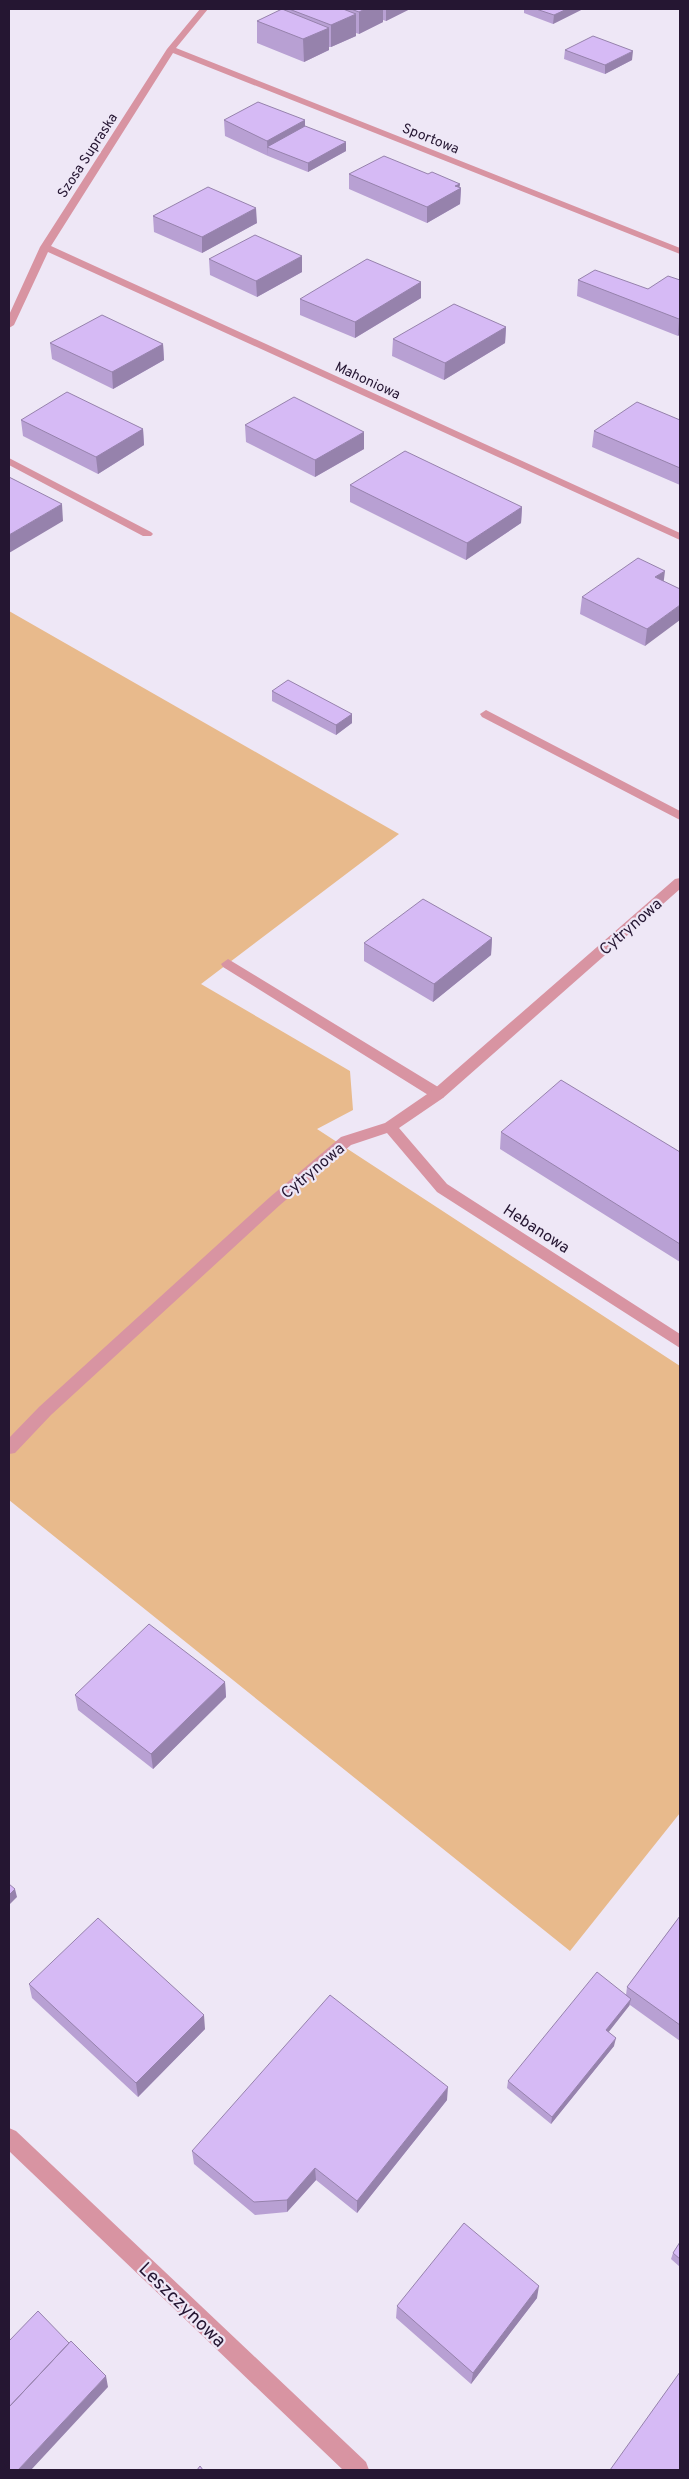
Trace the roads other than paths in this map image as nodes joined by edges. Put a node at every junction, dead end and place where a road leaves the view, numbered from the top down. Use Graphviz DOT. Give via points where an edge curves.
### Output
graph roads {
  1 [pos="204,9"];
  2 [pos="171,50"];
  3 [pos="44,247"];
  4 [pos="680,251"];
  5 [pos="9,325"];
  6 [pos="9,461"];
  7 [pos="147,534"];
  8 [pos="680,537"];
  9 [pos="486,714"];
  10 [pos="680,816"];
  11 [pos="680,882"];
  12 [pos="228,964"];
  13 [pos="438,1094"];
  14 [pos="390,1127"];
  15 [pos="680,1342"];
  16 [pos="9,1448"];
  17 [pos="9,2138"];
  18 [pos="358,2470"];
  1 -- 2 [label="street, Szosa Supraska"];
  2 -- 3 [label="street, Szosa Supraska"];
  2 -- 4 [label="street, Sportowa"];
  3 -- 5 [label="street, Szosa Supraska"];
  3 -- 8 [label="street, Mahoniowa"];
  6 -- 7 [label="street"];
  9 -- 10 [label="street"];
  11 -- 13 [label="street, Cytrynowa"];
  12 -- 13 [label="street"];
  13 -- 14 [label="street, Cytrynowa"];
  14 -- 15 [label="street, Hebanowa" via="442,1188"];
  14 -- 16 [label="street, Cytrynowa" via="346,1141 45,1411"];
  17 -- 18 [label="street, Leszczynowa"];
}
